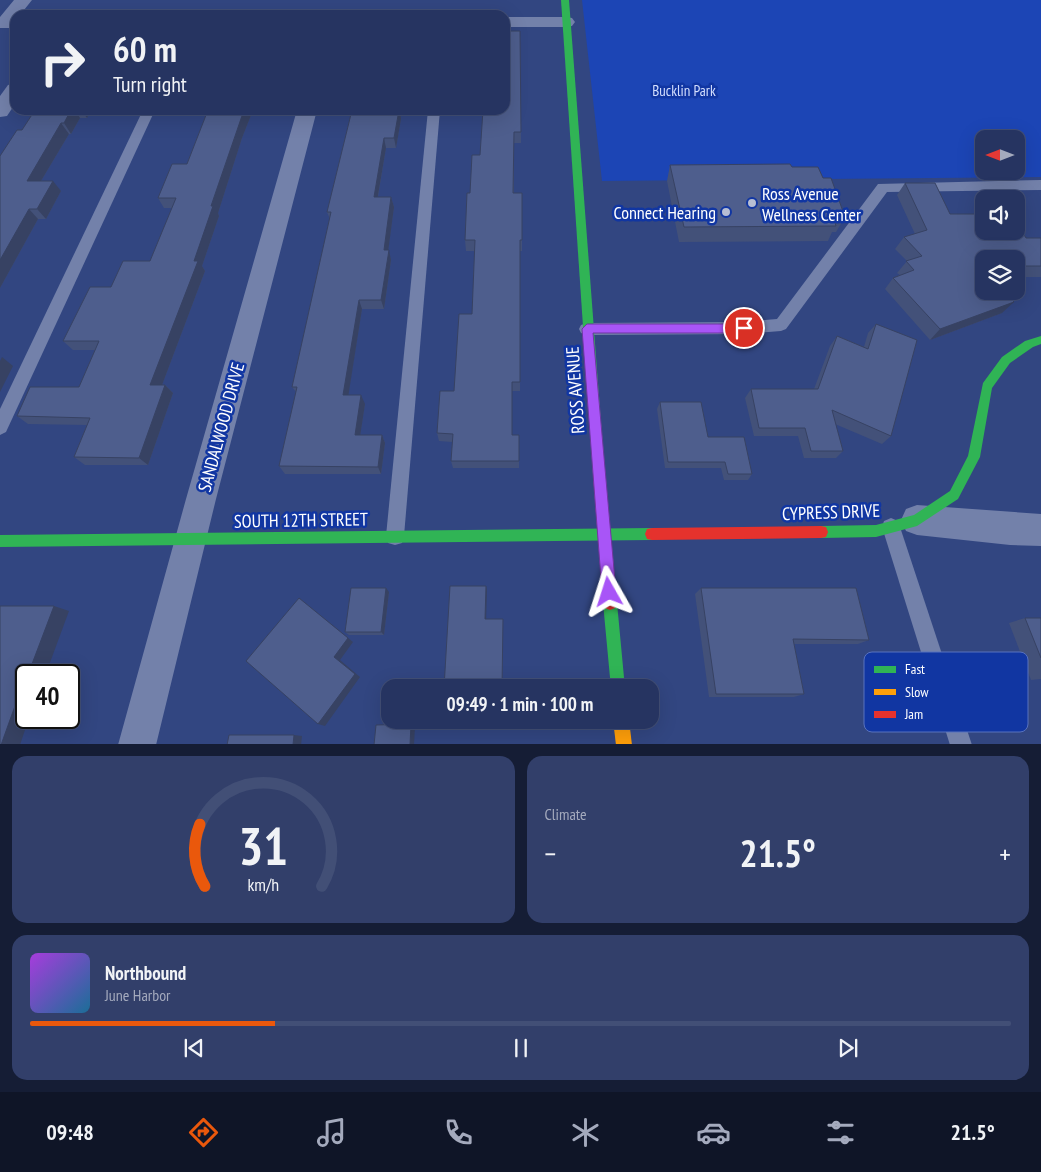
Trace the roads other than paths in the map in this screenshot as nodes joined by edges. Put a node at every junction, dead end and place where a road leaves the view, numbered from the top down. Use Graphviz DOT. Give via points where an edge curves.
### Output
graph roads {
  1 [pos="565,0"];
  2 [pos="510,22"];
  3 [pos="566,22"];
  4 [pos="10,96"];
  5 [pos="0,110"];
  6 [pos="147,115"];
  7 [pos="307,115"];
  8 [pos="434,115"];
  9 [pos="1041,185"];
  10 [pos="587,329"];
  11 [pos="1041,340"];
  12 [pos="0,427"];
  13 [pos="904,524"];
  14 [pos="1041,530"];
  15 [pos="603,534"];
  16 [pos="395,536"];
  17 [pos="191,538"];
  18 [pos="0,541"];
  19 [pos="937,652"];
  20 [pos="617,679"];
  21 [pos="622,729"];
  22 [pos="137,744"];
  23 [pos="624,744"];
  1 -- 3 [label="street, ROSS AVENUE"];
  2 -- 3 [label="street"];
  3 -- 10 [label="street, ROSS AVENUE"];
  4 -- 5 [label="street"];
  6 -- 12 [label="lane"];
  7 -- 17 [label="street, SANDALWOOD DRIVE"];
  8 -- 16 [label="lane"];
  9 -- 10 [label="lane" via="883,187 781,324 744,328"];
  10 -- 15 [label="street, ROSS AVENUE"];
  11 -- 13 [label="street, CYPRESS DRIVE" via="1006,360 987,386 974,457 954,495"];
  13 -- 14 [label="street"];
  13 -- 15 [label="street, CYPRESS DRIVE" via="876,531"];
  13 -- 19 [label="lane"];
  15 -- 16 [label="street, SOUTH 12TH STREET"];
  15 -- 20 [label="street, ROSS AVENUE"];
  16 -- 17 [label="street, SOUTH 12TH STREET"];
  17 -- 18 [label="street, SOUTH 12TH STREET"];
  17 -- 22 [label="street, SANDALWOOD DRIVE"];
  21 -- 23 [label="street"];
}
